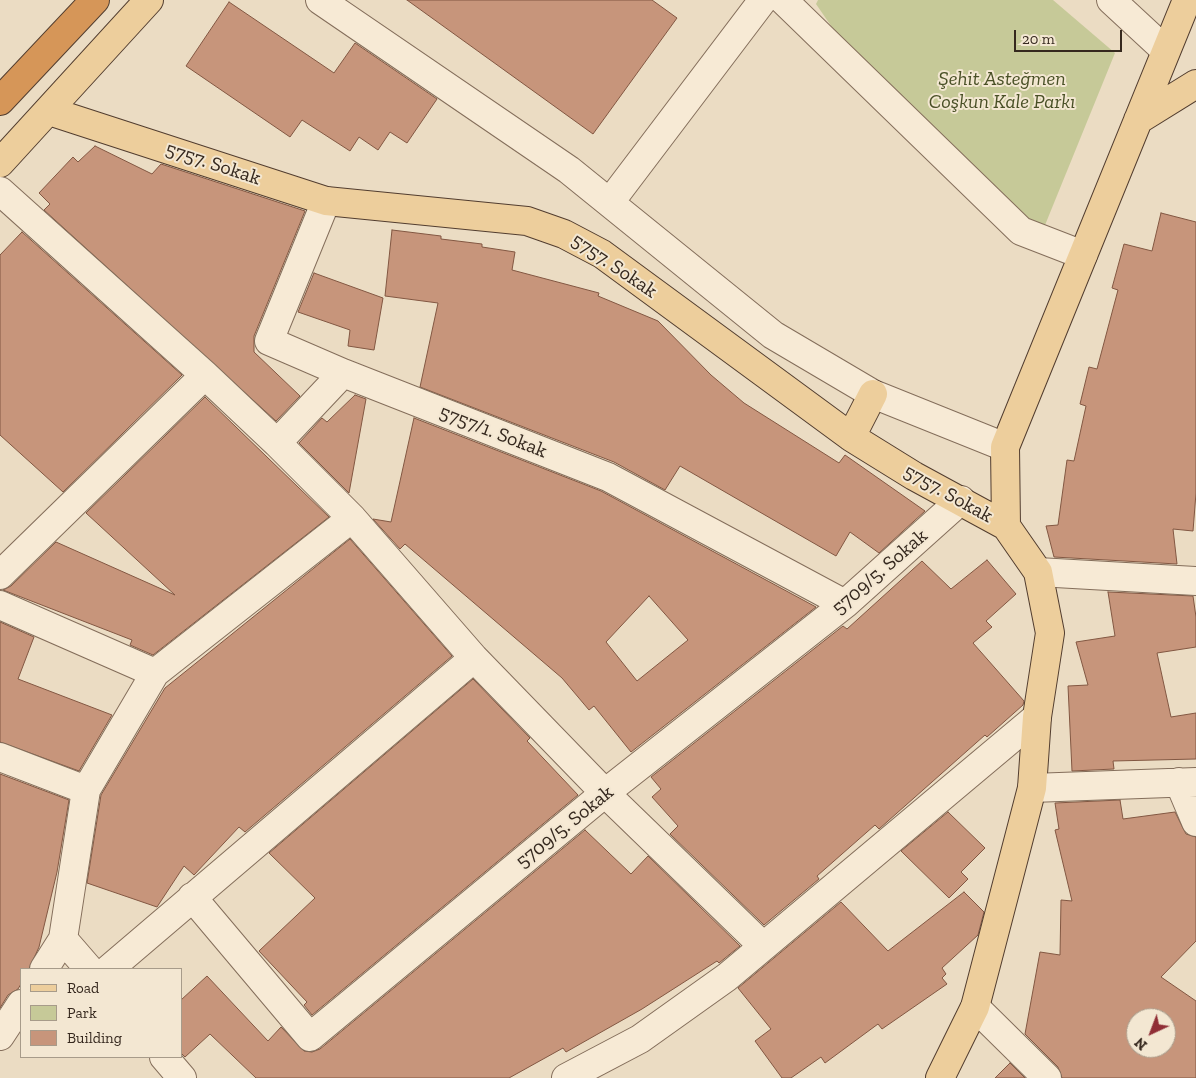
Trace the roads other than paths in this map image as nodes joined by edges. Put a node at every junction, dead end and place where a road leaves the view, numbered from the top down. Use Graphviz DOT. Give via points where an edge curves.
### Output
graph roads {
  1 [pos="94,0"];
  2 [pos="149,0"];
  3 [pos="320,0"];
  4 [pos="763,0"];
  5 [pos="783,0"];
  6 [pos="1111,0"];
  7 [pos="1187,0"];
  8 [pos="1165,50"];
  9 [pos="1196,84"];
  10 [pos="0,101"];
  11 [pos="49,111"];
  12 [pos="1138,120"];
  13 [pos="0,163"];
  14 [pos="0,191"];
  15 [pos="326,201"];
  16 [pos="610,202"];
  17 [pos="1083,255"];
  18 [pos="343,373"];
  19 [pos="205,375"];
  20 [pos="873,394"];
  21 [pos="851,437"];
  22 [pos="277,442"];
  23 [pos="1005,447"];
  24 [pos="961,500"];
  25 [pos="352,518"];
  26 [pos="1006,526"];
  27 [pos="1038,572"];
  28 [pos="0,575"];
  29 [pos="1196,581"];
  30 [pos="845,604"];
  31 [pos="0,605"];
  32 [pos="474,658"];
  33 [pos="155,673"];
  34 [pos="1037,717"];
  35 [pos="0,757"];
  36 [pos="1188,782"];
  37 [pos="1032,788"];
  38 [pos="86,790"];
  39 [pos="605,793"];
  40 [pos="1196,822"];
  41 [pos="192,896"];
  42 [pos="63,939"];
  43 [pos="763,946"];
  44 [pos="45,968"];
  45 [pos="88,968"];
  46 [pos="110,968"];
  47 [pos="20,1006"];
  48 [pos="975,1007"];
  49 [pos="0,1036"];
  50 [pos="165,1058"];
  51 [pos="182,1078"];
  52 [pos="566,1078"];
  53 [pos="940,1078"];
  54 [pos="1046,1078"];
  1 -- 10 [label="highway"];
  2 -- 11 [label="main road"];
  3 -- 16 [label="street" via="569,170"];
  4 -- 16 [label="street"];
  5 -- 17 [label="street" via="1021,231"];
  6 -- 8 [label="street"];
  7 -- 8 [label="main road"];
  8 -- 12 [label="main road"];
  9 -- 12 [label="main road"];
  11 -- 13 [label="main road"];
  11 -- 15 [label="main road, 5757. Sokak"];
  12 -- 17 [label="main road"];
  14 -- 19 [label="street"];
  15 -- 18 [label="street, 5757/1. Sokak" via="269,341"];
  15 -- 21 [label="main road, 5757. Sokak" via="527,221 564,234 602,254"];
  16 -- 20 [label="street" via="773,335"];
  17 -- 23 [label="main road"];
  18 -- 22 [label="street"];
  18 -- 30 [label="street, 5757/1. Sokak" via="608,477"];
  19 -- 22 [label="street"];
  19 -- 28 [label="street"];
  20 -- 21 [label="main road"];
  20 -- 23 [label="street"];
  21 -- 24 [label="main road, 5757. Sokak"];
  22 -- 25 [label="street"];
  23 -- 26 [label="main road"];
  24 -- 26 [label="main road, 5757. Sokak"];
  24 -- 30 [label="street, 5709/5. Sokak"];
  25 -- 32 [label="street"];
  25 -- 33 [label="street"];
  26 -- 27 [label="main road"];
  27 -- 29 [label="street"];
  27 -- 34 [label="main road" via="1050,634"];
  30 -- 39 [label="street, 5709/5. Sokak"];
  31 -- 33 [label="street"];
  32 -- 39 [label="street"];
  32 -- 41 [label="street"];
  33 -- 38 [label="street"];
  34 -- 37 [label="main road"];
  34 -- 43 [label="street"];
  35 -- 38 [label="street"];
  36 -- 37 [label="street"];
  36 -- 40 [label="street"];
  37 -- 48 [label="main road"];
  38 -- 42 [label="street"];
  39 -- 41 [label="street, 5709/5. Sokak" via="310,1037"];
  39 -- 43 [label="street"];
  41 -- 46 [label="street"];
  42 -- 44 [label="street"];
  42 -- 45 [label="street"];
  43 -- 52 [label="street" via="727,977 640,1039"];
  47 -- 49 [label="street"];
  48 -- 53 [label="main road"];
  48 -- 54 [label="street"];
  50 -- 51 [label="street"];
}
